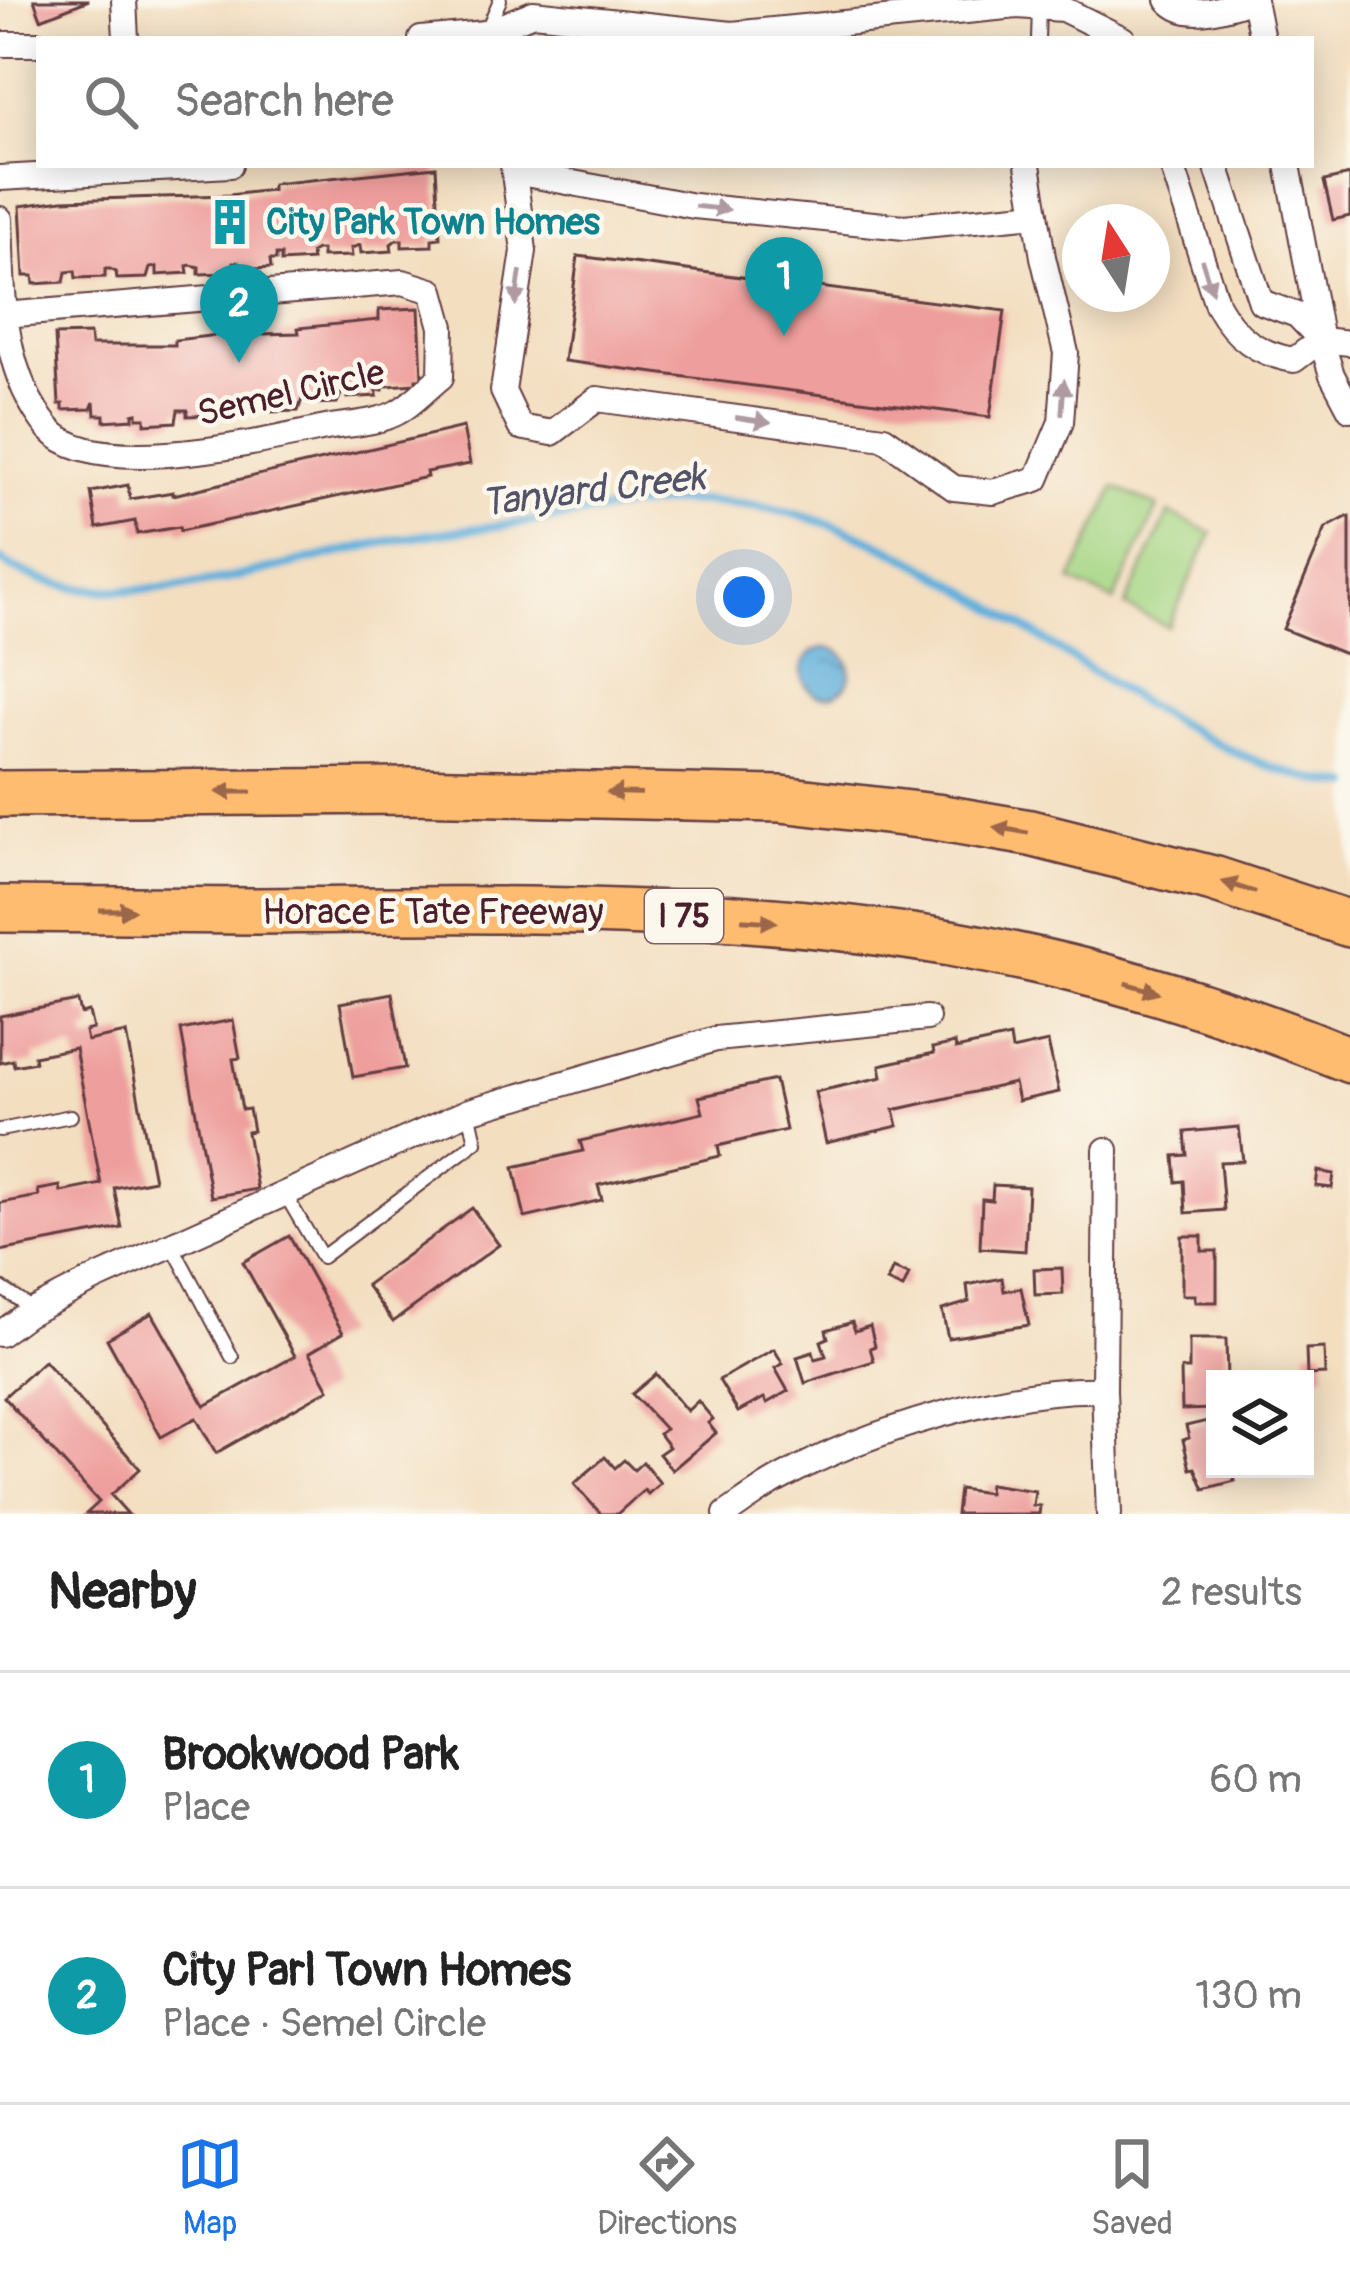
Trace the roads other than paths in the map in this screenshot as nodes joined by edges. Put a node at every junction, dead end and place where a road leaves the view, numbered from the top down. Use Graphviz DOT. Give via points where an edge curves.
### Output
graph roads {
  1 [pos="124,0"];
  2 [pos="500,0"];
  3 [pos="1168,0"];
  4 [pos="1252,0"];
  5 [pos="1039,7"];
  6 [pos="602,11"];
  7 [pos="126,36"];
  8 [pos="490,36"];
  9 [pos="492,36"];
  10 [pos="1038,36"];
  11 [pos="1117,36"];
  12 [pos="1261,36"];
  13 [pos="0,44"];
  14 [pos="36,44"];
  15 [pos="177,168"];
  16 [pos="1028,168"];
  17 [pos="1173,168"];
  18 [pos="1217,168"];
  19 [pos="1289,168"];
  20 [pos="514,169"];
  21 [pos="0,178"];
  22 [pos="1036,214"];
  23 [pos="0,219"];
  24 [pos="4,315"];
  25 [pos="1321,340"];
  26 [pos="1350,343"];
  27 [pos="1350,409"];
  28 [pos="0,794"];
  29 [pos="0,909"];
  30 [pos="1350,924"];
  31 [pos="927,1018"];
  32 [pos="1350,1060"];
  33 [pos="469,1111"];
  34 [pos="70,1116"];
  35 [pos="0,1130"];
  36 [pos="1106,1150"];
  37 [pos="285,1194"];
  38 [pos="172,1245"];
  39 [pos="0,1287"];
  40 [pos="34,1310"];
  41 [pos="0,1334"];
  42 [pos="232,1358"];
  43 [pos="1104,1390"];
  44 [pos="726,1514"];
  45 [pos="1109,1514"];
  1 -- 7 [label="street"];
  2 -- 8 [label="lane"];
  3 -- 4 [label="street" via="1205,13"];
  4 -- 12 [label="street"];
  5 -- 6 [label="street" via="732,34"];
  5 -- 10 [label="lane"];
  5 -- 11 [label="street" via="1063,9"];
  6 -- 9 [label="street" via="533,13"];
  13 -- 14 [label="street"];
  15 -- 21 [label="street"];
  16 -- 22 [label="street"];
  17 -- 25 [label="street, one-way" via="1216,305 1240,339 1294,361"];
  18 -- 25 [label="street" via="1261,302 1297,315"];
  19 -- 25 [label="street"];
  20 -- 22 [label="street, one-way" via="694,206 904,227"];
  20 -- 22 [label="street, one-way" via="524,251 503,391 520,427 552,433 598,399 884,438 954,488 974,490 1037,479 1061,422 1066,353"];
  23 -- 24 [label="street, Semel Circle"];
  24 -- 24 [label="street, Semel Circle" via="403,282 432,290 442,327 441,377 397,413 209,452 90,451 52,434 23,394 6,350"];
  25 -- 26 [label="street"];
  25 -- 27 [label="street"];
  30 -- 28 [label="highway, one-way" via="1030,833 781,799"];
  29 -- 32 [label="highway, Horace E Tate Freeway / I 75, one-way" via="454,908 796,924 950,943 1091,973"];
  31 -- 33 [label="street" via="716,1039"];
  33 -- 37 [label="street"];
  33 -- 37 [label="lane" via="476,1142 322,1257"];
  34 -- 35 [label="lane"];
  36 -- 43 [label="street"];
  37 -- 38 [label="street"];
  38 -- 40 [label="street"];
  38 -- 42 [label="lane"];
  39 -- 40 [label="lane"];
  40 -- 41 [label="street"];
  43 -- 44 [label="street" via="1060,1389 867,1439 780,1478"];
  43 -- 45 [label="street"];
}
